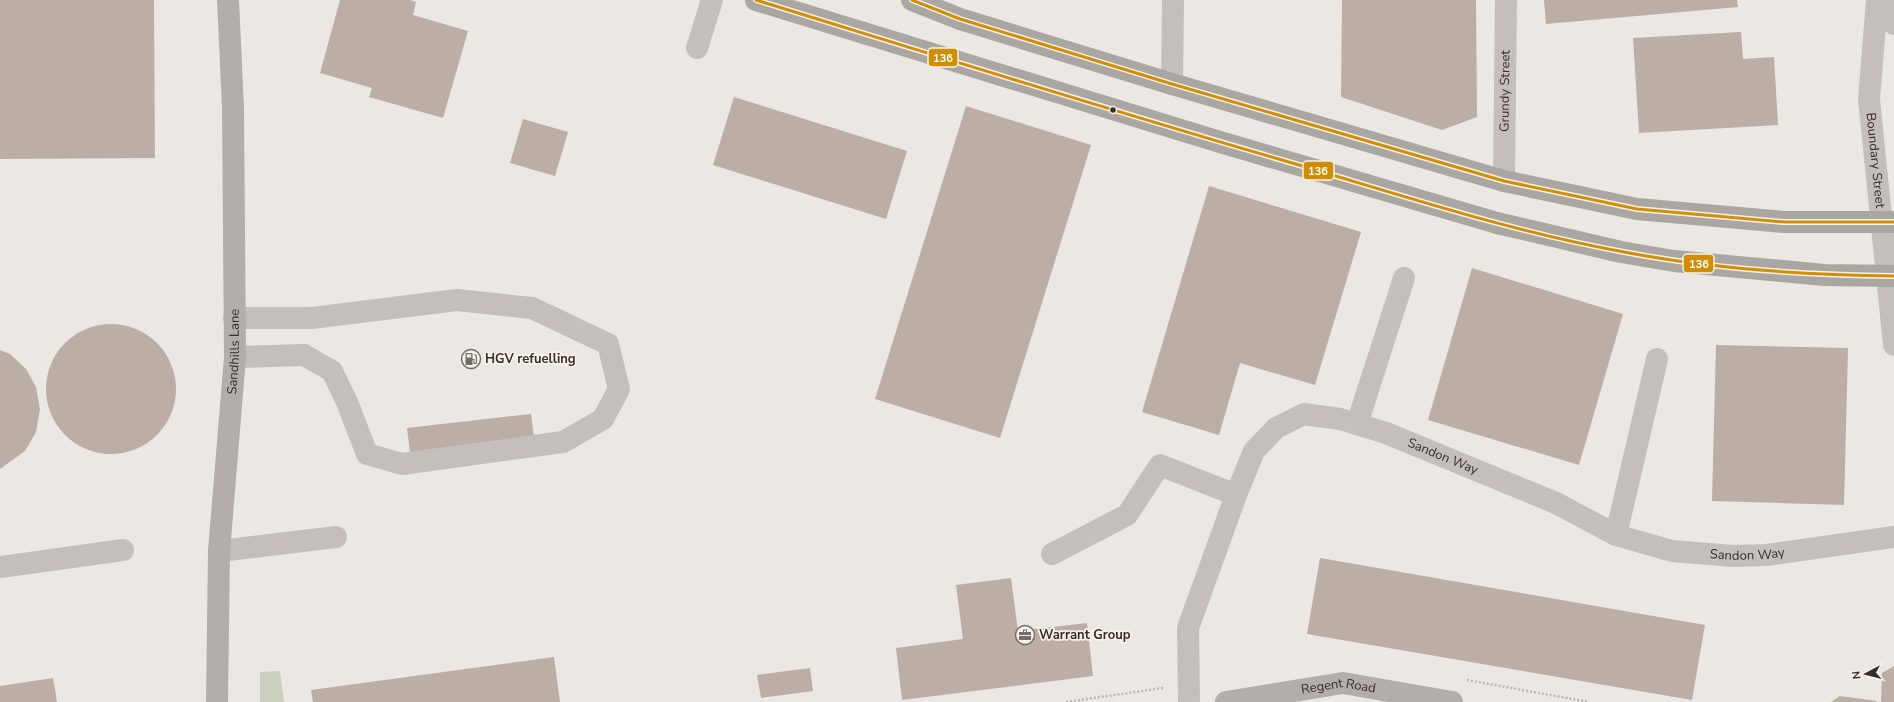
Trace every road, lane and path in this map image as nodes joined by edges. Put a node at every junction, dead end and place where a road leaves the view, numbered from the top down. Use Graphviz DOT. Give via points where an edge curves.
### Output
graph roads {
  1 [pos="228,0"];
  2 [pos="712,0"];
  3 [pos="756,0"];
  4 [pos="912,0"];
  5 [pos="1173,0"];
  6 [pos="1506,0"];
  7 [pos="1877,0"];
  8 [pos="1889,0"];
  9 [pos="1894,24"];
  10 [pos="697,48"];
  11 [pos="1172,84"];
  12 [pos="1504,181"];
  13 [pos="1888,222"];
  14 [pos="1891,276"];
  15 [pos="1404,278"];
  16 [pos="234,318"];
  17 [pos="1894,345"];
  18 [pos="235,357"];
  19 [pos="1657,359"];
  20 [pos="1357,424"];
  21 [pos="1236,495"];
  22 [pos="1616,536"];
  23 [pos="336,537"];
  24 [pos="1894,537"];
  25 [pos="123,550"];
  26 [pos="219,552"];
  27 [pos="1052,554"];
  28 [pos="0,567"];
  29 [pos="217,702"];
  30 [pos="1189,702"];
  31 [pos="1226,702"];
  32 [pos="1452,702"];
  1 -- 16 [label="main road, Sandhills Lane" via="233,108"];
  2 -- 10 [label="street"];
  3 -- 14 [label="highway" via="1220,142 1497,223 1621,252 1674,261 1825,275"];
  4 -- 11 [label="highway" via="960,19"];
  5 -- 11 [label="street"];
  6 -- 12 [label="street, Grundy Street"];
  7 -- 13 [label="street, Boundary Street" via="1869,99"];
  8 -- 9 [label="street"];
  11 -- 12 [label="highway"];
  12 -- 13 [label="highway" via="1637,210 1784,222"];
  13 -- 14 [label="street, Boundary Street"];
  14 -- 17 [label="street, Boundary Street"];
  15 -- 20 [label="street"];
  16 -- 18 [label="main road, Sandhills Lane"];
  16 -- 18 [label="street" via="312,318 457,300 532,308 608,344 619,389 603,419 562,442 402,464 367,454 332,371 304,356"];
  18 -- 26 [label="main road, Sandhills Lane"];
  19 -- 22 [label="street"];
  20 -- 21 [label="street, Sandon Way" via="1304,414 1276,428 1254,451"];
  20 -- 22 [label="street, Sandon Way" via="1386,433 1556,503"];
  21 -- 27 [label="street" via="1160,465 1127,515"];
  21 -- 30 [label="street, Sandon Way" via="1188,628"];
  22 -- 24 [label="street, Sandon Way" via="1672,551 1733,556 1766,555"];
  23 -- 26 [label="street"];
  25 -- 28 [label="street"];
  26 -- 29 [label="main road, Sandhills Lane"];
  31 -- 32 [label="main road, Regent Road" via="1343,683"];
}
